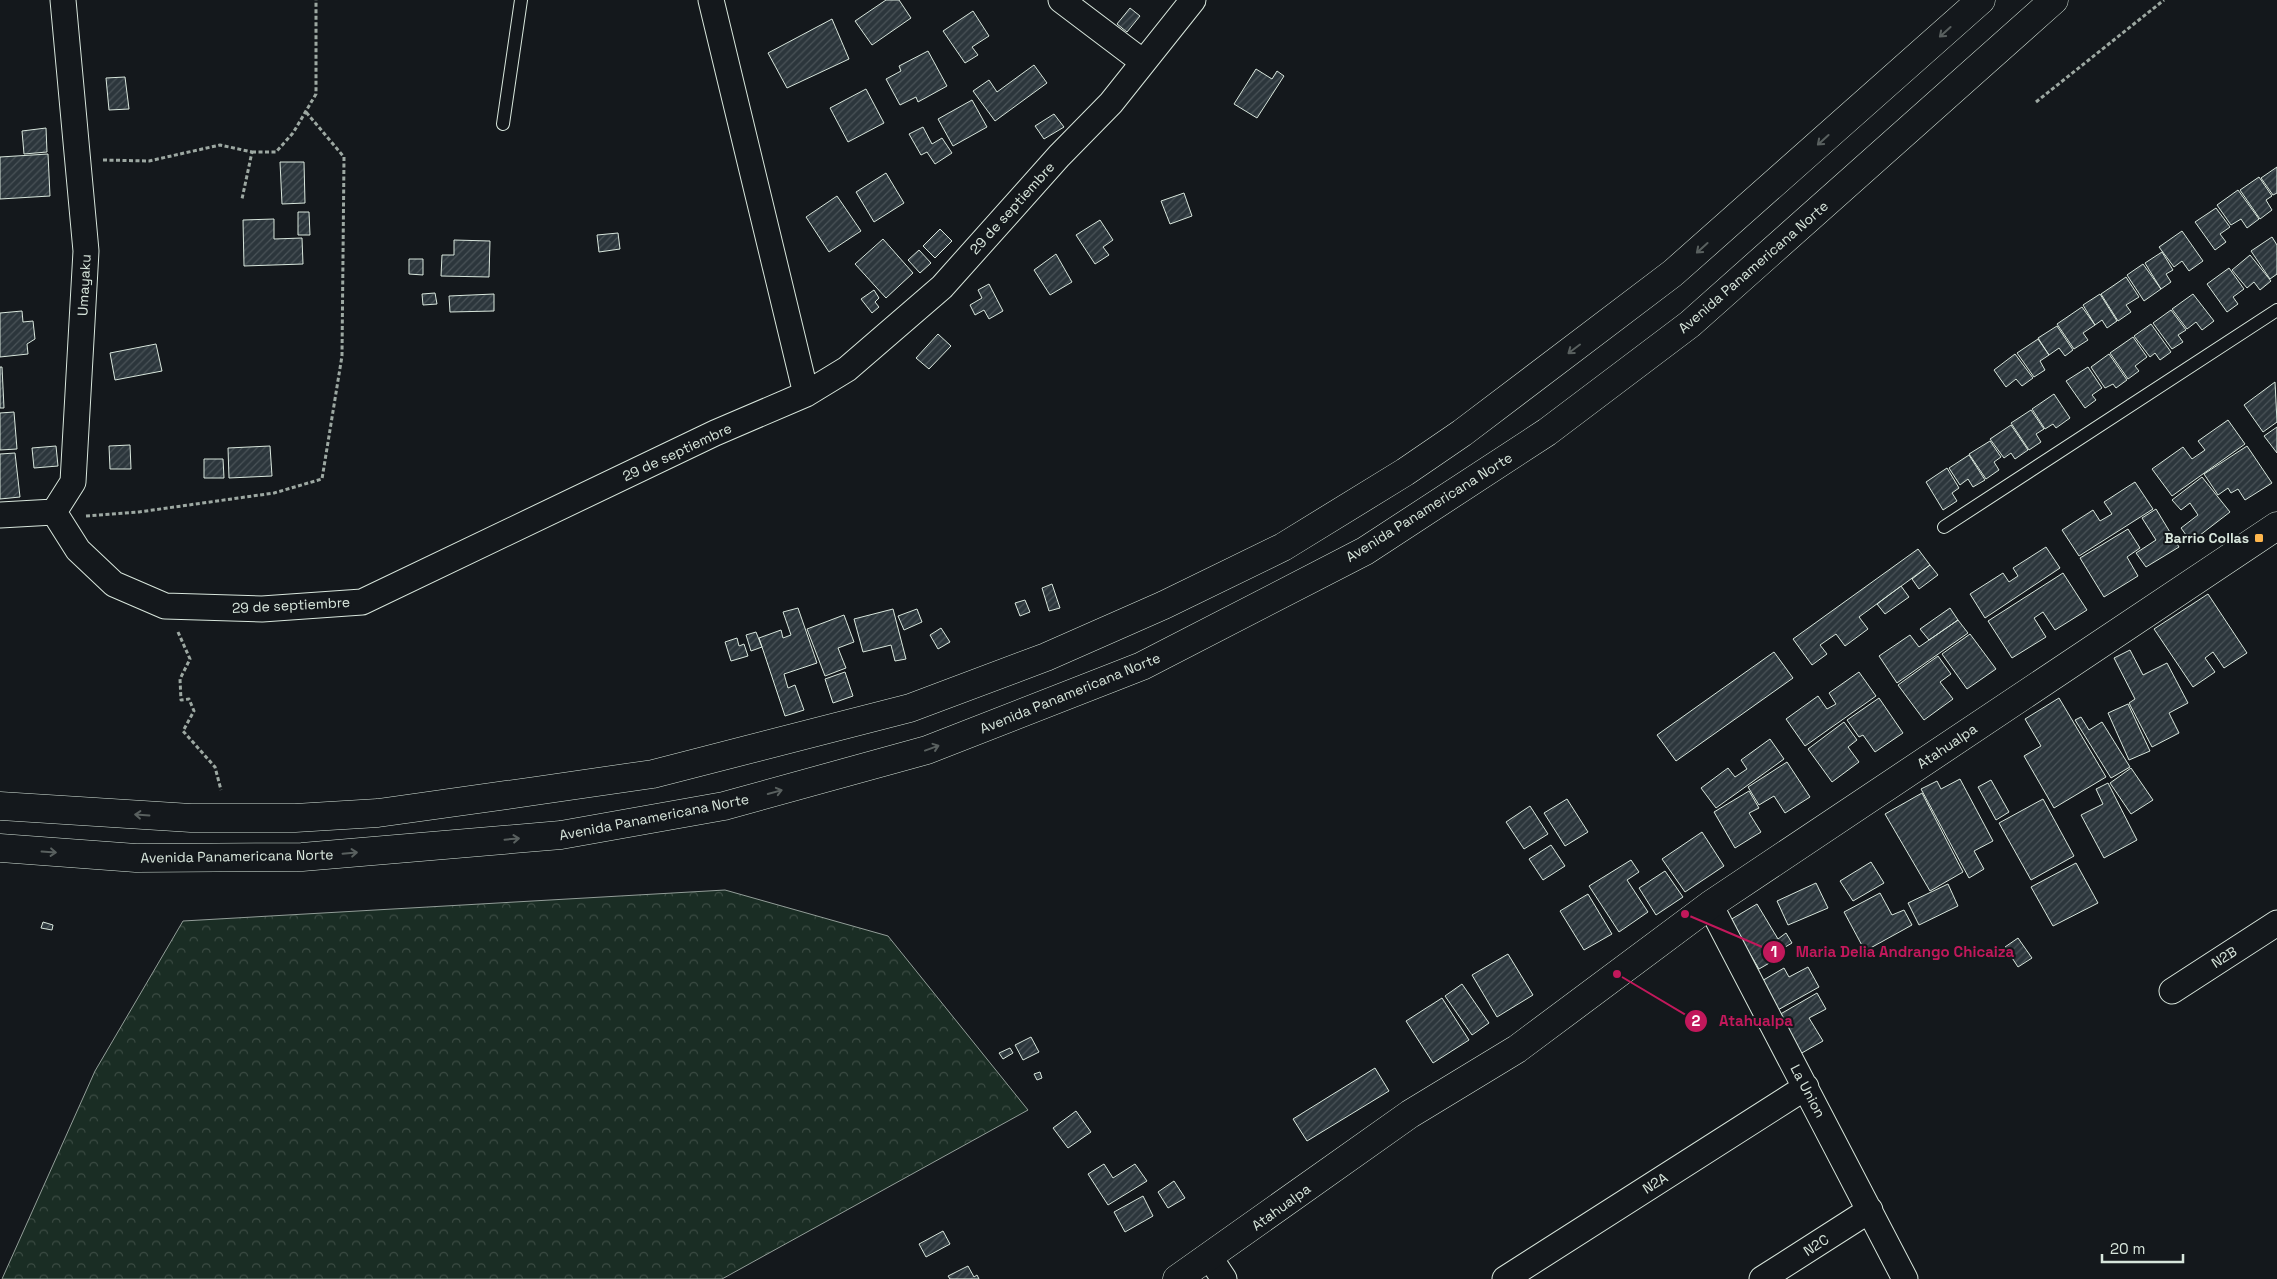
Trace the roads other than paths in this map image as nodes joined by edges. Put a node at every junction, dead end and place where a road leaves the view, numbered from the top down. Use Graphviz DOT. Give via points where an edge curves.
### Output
graph roads {
  1 [pos="63,0"];
  2 [pos="521,0"];
  3 [pos="711,0"];
  4 [pos="1061,0"];
  5 [pos="1193,0"];
  6 [pos="1981,0"];
  7 [pos="2054,0"];
  8 [pos="1143,62"];
  9 [pos="503,124"];
  10 [pos="2277,310"];
  11 [pos="806,394"];
  12 [pos="0,515"];
  13 [pos="56,515"];
  14 [pos="2277,526"];
  15 [pos="1944,527"];
  16 [pos="0,806"];
  17 [pos="0,848"];
  18 [pos="1710,905"];
  19 [pos="2277,923"];
  20 [pos="2172,991"];
  21 [pos="1806,1087"];
  22 [pos="1870,1210"];
  23 [pos="1217,1268"];
  24 [pos="1177,1279"];
  25 [pos="1505,1279"];
  26 [pos="1762,1279"];
  27 [pos="1905,1279"];
  1 -- 13 [label="street, Umayaku" via="86,251 73,482"];
  2 -- 9 [label="lane"];
  3 -- 11 [label="street"];
  4 -- 8 [label="street"];
  5 -- 8 [label="street, 29 de septiembre"];
  6 -- 16 [label="main road, one-way" via="1673,273 1462,433 1283,547 1164,605 1046,657 910,708 653,774 378,813 295,818 220,818"];
  17 -- 7 [label="main road, Avenida Panamericana Norte, one-way" via="136,858 302,858 561,835 724,806 927,750 1142,666 1365,550 1547,432 1690,324"];
  8 -- 11 [label="street, 29 de septiembre" via="1111,103 1058,156 942,287 847,369"];
  10 -- 15 [label="lane"];
  11 -- 13 [label="street, 29 de septiembre" via="715,433 362,602 262,610 165,606 114,584 78,550"];
  12 -- 13 [label="street"];
  14 -- 18 [label="main road, Atahualpa"];
  18 -- 21 [label="street, La Union"];
  18 -- 23 [label="main road, Atahualpa" via="1517,1049 1410,1114"];
  19 -- 20 [label="street, N2B"];
  21 -- 22 [label="street, La Union"];
  21 -- 25 [label="street, N2A"];
  22 -- 26 [label="street, N2C"];
  22 -- 27 [label="street, La Union"];
  23 -- 24 [label="main road, Atahualpa"];
}
